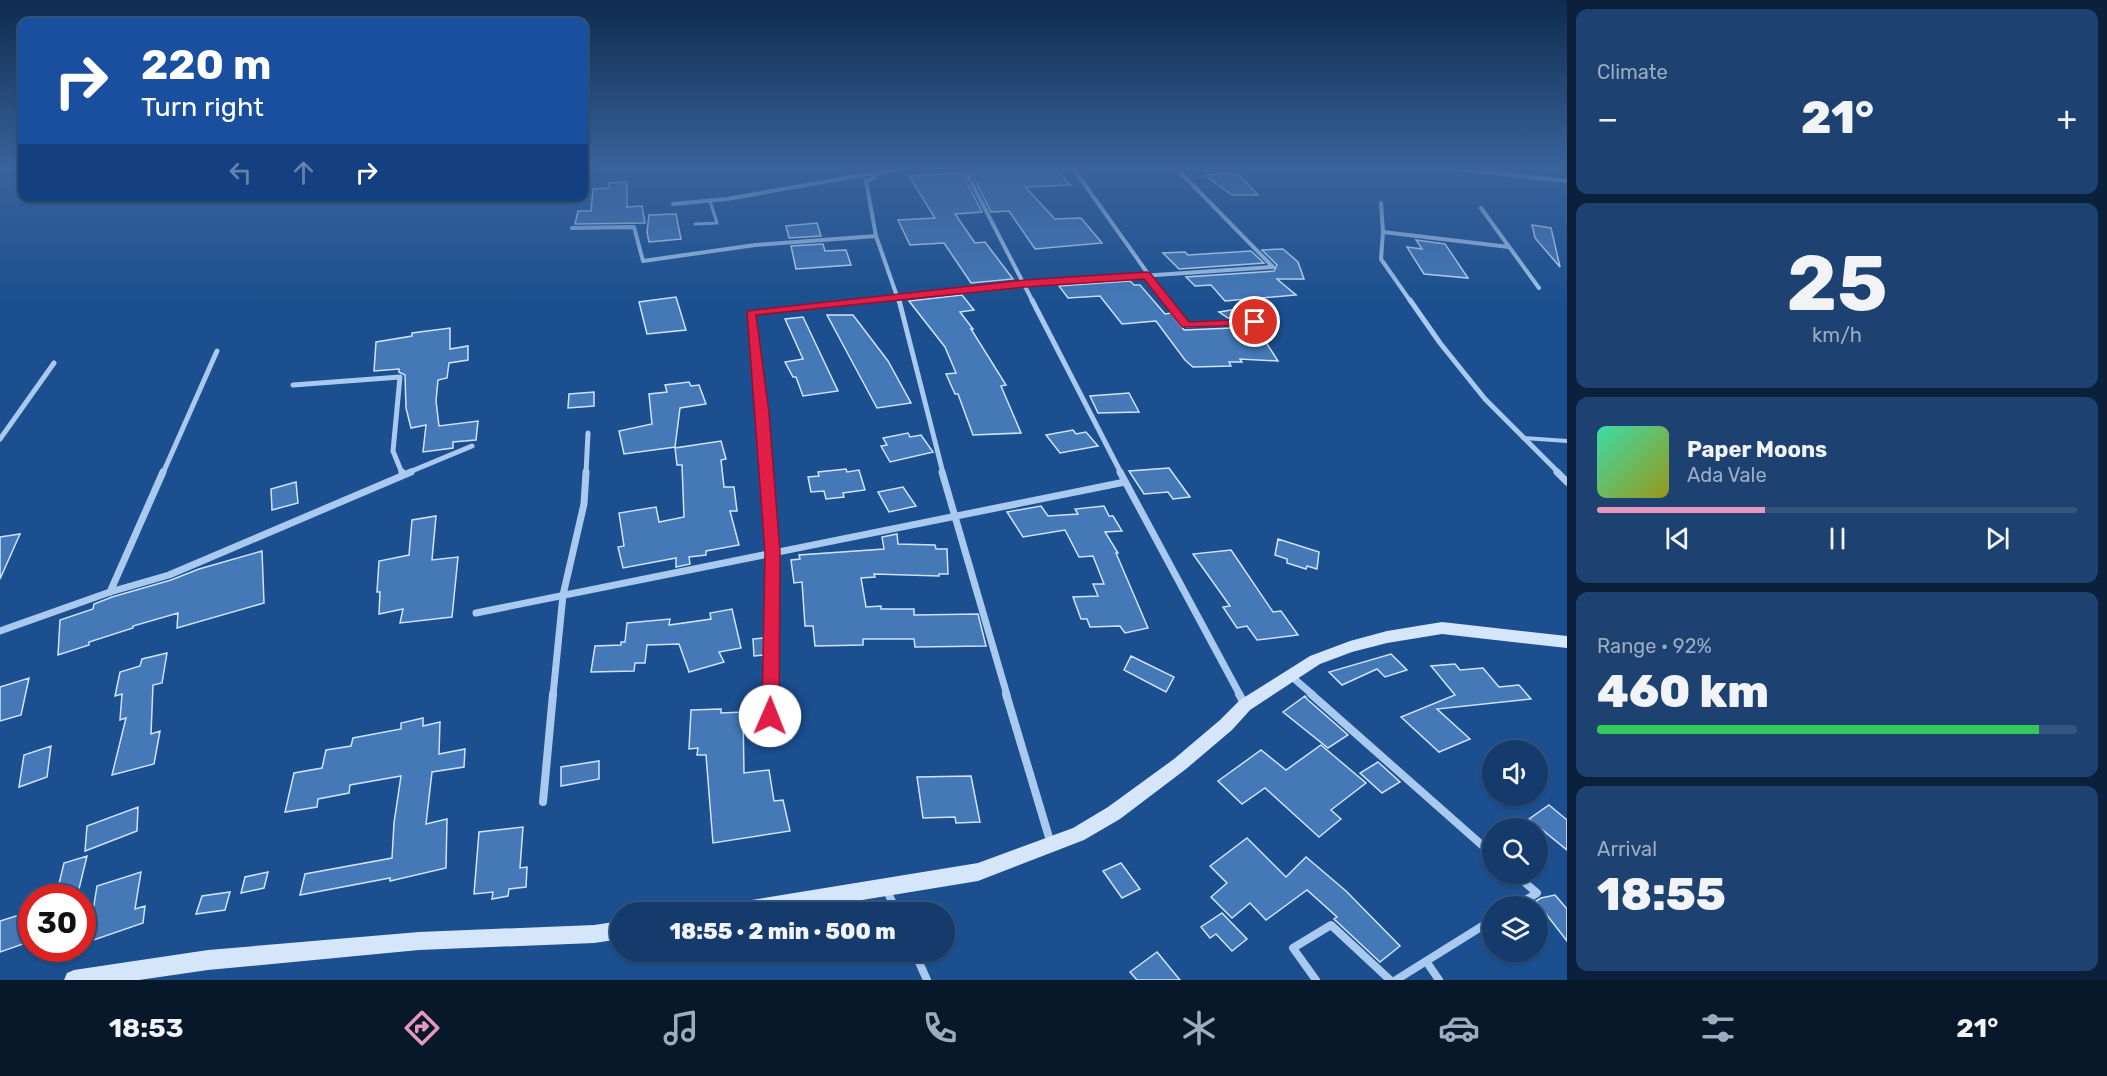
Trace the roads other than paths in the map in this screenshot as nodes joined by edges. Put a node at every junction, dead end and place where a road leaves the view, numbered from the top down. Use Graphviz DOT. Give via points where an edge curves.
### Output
graph roads {
  1 [pos="714,214"];
  2 [pos="872,214"];
  3 [pos="988,214"];
  4 [pos="1105,214"];
  5 [pos="1221,214"];
  6 [pos="1382,214"];
  7 [pos="1485,214"];
  8 [pos="694,224"];
  9 [pos="572,228"];
  10 [pos="1383,232"];
  11 [pos="876,236"];
  12 [pos="1509,247"];
  13 [pos="1147,275"];
  14 [pos="1025,284"];
  15 [pos="1539,288"];
  16 [pos="898,297"];
  17 [pos="1255,322"];
  18 [pos="217,351"];
  19 [pos="54,363"];
  20 [pos="293,385"];
  21 [pos="588,433"];
  22 [pos="1523,438"];
  23 [pos="0,439"];
  24 [pos="1567,441"];
  25 [pos="472,446"];
  26 [pos="403,475"];
  27 [pos="1125,482"];
  28 [pos="1567,482"];
  29 [pos="953,515"];
  30 [pos="772,552"];
  31 [pos="110,592"];
  32 [pos="563,595"];
  33 [pos="476,613"];
  34 [pos="0,631"];
  35 [pos="1567,642"];
  36 [pos="1291,676"];
  37 [pos="1245,705"];
  38 [pos="770,716"];
  39 [pos="543,802"];
  40 [pos="1051,844"];
  41 [pos="1482,845"];
  42 [pos="1527,884"];
  43 [pos="886,888"];
  44 [pos="1532,896"];
  45 [pos="797,902"];
  46 [pos="892,902"];
  47 [pos="1482,926"];
  48 [pos="610,932"];
  49 [pos="919,962"];
  50 [pos="1426,962"];
  51 [pos="137,975"];
  52 [pos="74,980"];
  53 [pos="927,980"];
  54 [pos="1316,980"];
  55 [pos="1390,980"];
  56 [pos="1396,980"];
  57 [pos="1439,980"];
  1 -- 8 [label="lane" via="717,223"];
  2 -- 11 [label="street"];
  3 -- 14 [label="street"];
  4 -- 13 [label="street"];
  5 -- 13 [label="street" via="1273,267"];
  6 -- 10 [label="street"];
  7 -- 12 [label="street"];
  9 -- 11 [label="street" via="634,227 643,261 755,245"];
  10 -- 12 [label="street"];
  10 -- 22 [label="street" via="1381,259 1440,343"];
  11 -- 16 [label="street"];
  12 -- 15 [label="street"];
  13 -- 14 [label="street"];
  13 -- 17 [label="street" via="1186,325"];
  14 -- 16 [label="street"];
  14 -- 27 [label="street"];
  16 -- 29 [label="street"];
  16 -- 30 [label="street" via="751,313"];
  18 -- 31 [label="street"];
  19 -- 23 [label="street"];
  20 -- 26 [label="street" via="400,376 393,451"];
  21 -- 32 [label="street" via="584,504"];
  22 -- 24 [label="lane"];
  22 -- 28 [label="street"];
  25 -- 26 [label="street"];
  26 -- 31 [label="street" via="169,576"];
  27 -- 29 [label="street"];
  27 -- 37 [label="street"];
  29 -- 30 [label="street"];
  29 -- 40 [label="street"];
  30 -- 32 [label="street"];
  30 -- 38 [label="street"];
  31 -- 34 [label="street"];
  32 -- 33 [label="street"];
  32 -- 39 [label="street"];
  35 -- 36 [label="street" via="1442,628 1350,647 1315,660"];
  36 -- 37 [label="street"];
  36 -- 41 [label="street"];
  37 -- 40 [label="street" via="1180,764 1114,813"];
  40 -- 43 [label="street" via="978,872"];
  42 -- 44 [label="street" via="1537,893"];
  43 -- 45 [label="street"];
  43 -- 46 [label="street"];
  47 -- 50 [label="street"];
  48 -- 51 [label="street" via="419,941 208,960"];
  49 -- 53 [label="street"];
  50 -- 56 [label="street"];
  50 -- 57 [label="street"];
  51 -- 52 [label="street"];
  54 -- 55 [label="street" via="1293,948 1331,925"];
}
